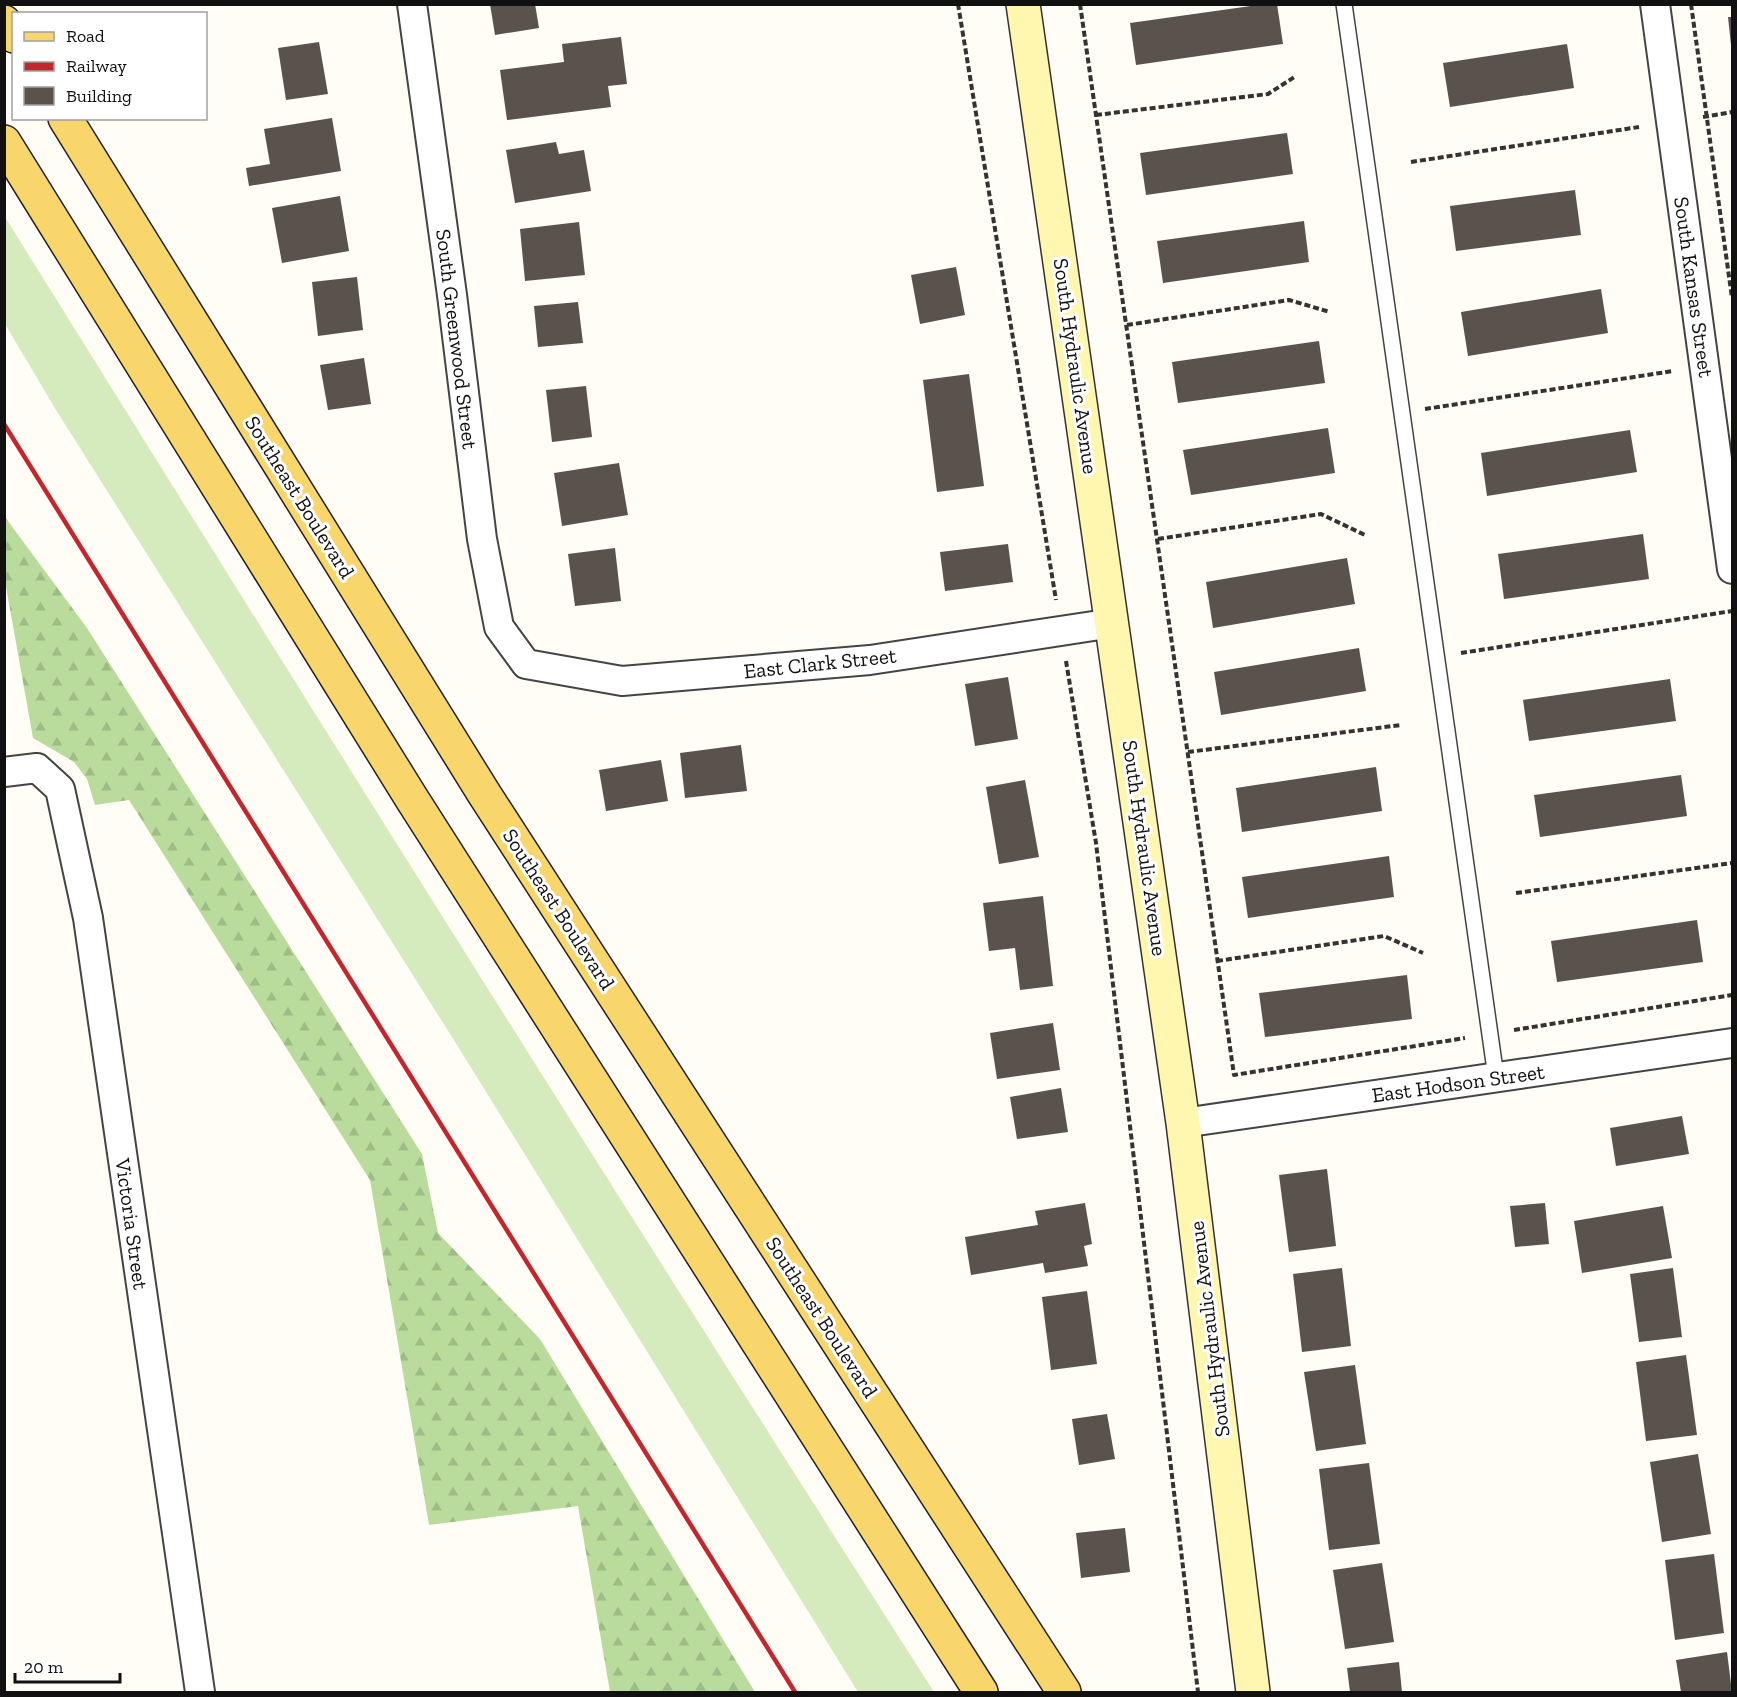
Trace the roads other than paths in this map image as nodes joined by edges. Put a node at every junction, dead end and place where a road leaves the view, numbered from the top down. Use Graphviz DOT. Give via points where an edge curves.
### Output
graph roads {
  1 [pos="412,4"];
  2 [pos="1023,4"];
  3 [pos="1344,4"];
  4 [pos="1655,4"];
  5 [pos="65,120"];
  6 [pos="4,142"];
  7 [pos="1732,569"];
  8 [pos="1113,623"];
  9 [pos="526,664"];
  10 [pos="4,772"];
  11 [pos="1732,1043"];
  12 [pos="1496,1077"];
  13 [pos="1184,1123"];
  14 [pos="200,1692"];
  15 [pos="981,1692"];
  16 [pos="1064,1692"];
  17 [pos="1253,1692"];
  1 -- 9 [label="street, South Greenwood Street" via="482,539 499,627"];
  2 -- 8 [label="street, South Hydraulic Avenue"];
  3 -- 12 [label="lane"];
  4 -- 7 [label="street, South Kansas Street"];
  5 -- 16 [label="main road, Southeast Boulevard" via="483,792"];
  6 -- 15 [label="main road" via="412,799"];
  8 -- 9 [label="street, East Clark Street" via="870,660 622,681"];
  8 -- 13 [label="street, South Hydraulic Avenue"];
  10 -- 14 [label="street, Victoria Street" via="37,768 60,789 88,918"];
  11 -- 12 [label="street, East Hodson Street"];
  12 -- 13 [label="street, East Hodson Street"];
  13 -- 17 [label="street, South Hydraulic Avenue"];
}
